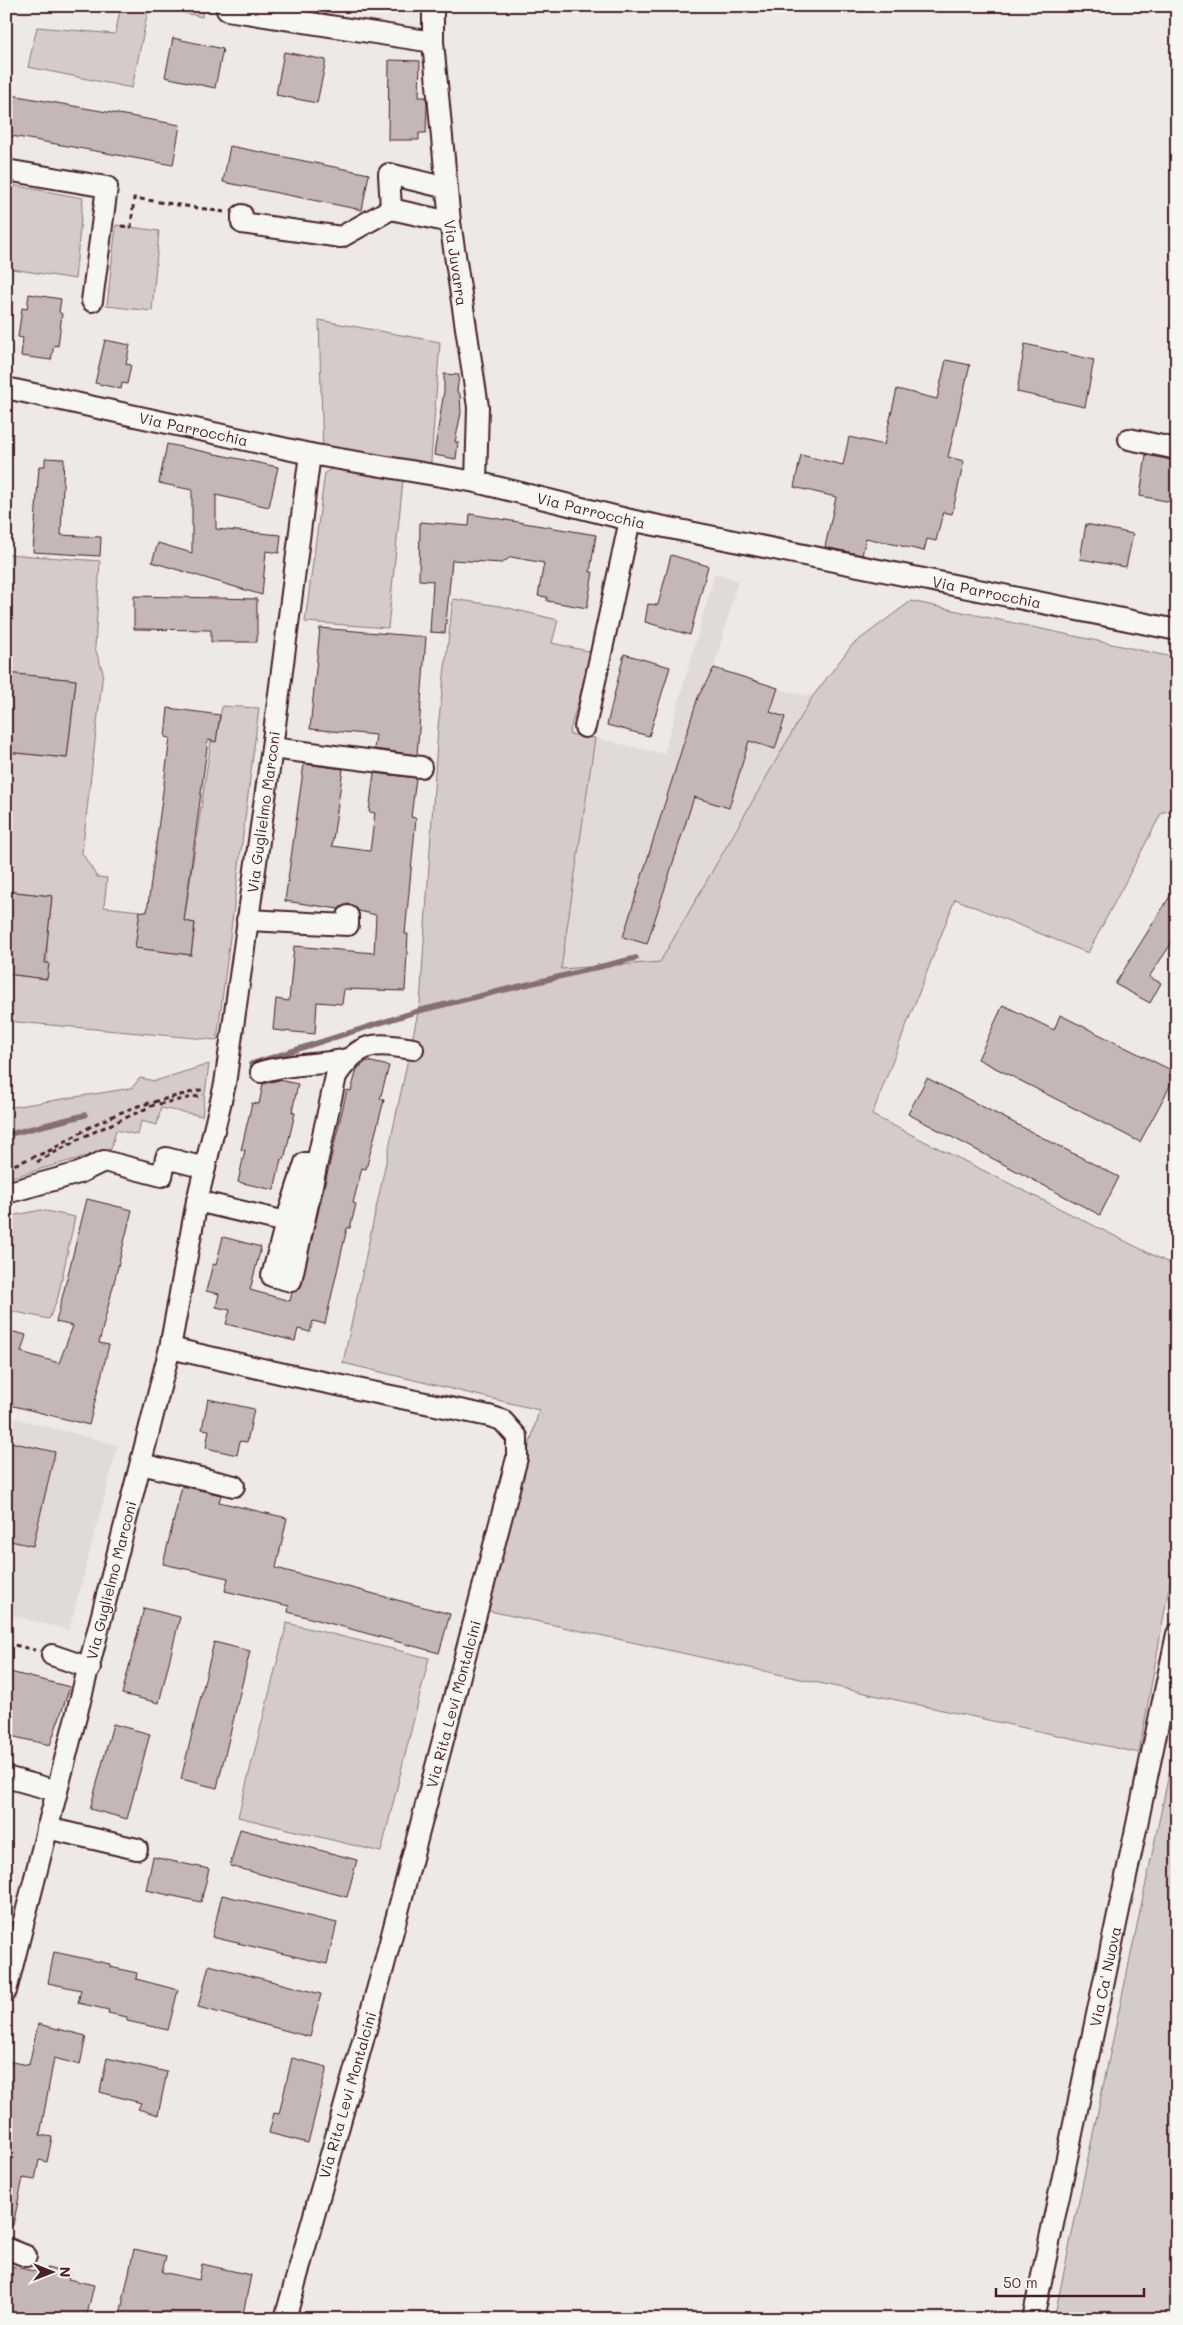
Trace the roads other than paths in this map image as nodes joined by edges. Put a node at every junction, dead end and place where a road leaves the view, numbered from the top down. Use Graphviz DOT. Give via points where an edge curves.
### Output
graph roads {
  1 [pos="433,6"];
  2 [pos="226,10"];
  3 [pos="432,42"];
  4 [pos="6,170"];
  5 [pos="447,188"];
  6 [pos="391,209"];
  7 [pos="242,215"];
  8 [pos="450,222"];
  9 [pos="92,301"];
  10 [pos="6,388"];
  11 [pos="1129,439"];
  12 [pos="1177,449"];
  13 [pos="310,454"];
  14 [pos="476,482"];
  15 [pos="630,520"];
  16 [pos="1177,630"];
  17 [pos="585,726"];
  18 [pos="272,748"];
  19 [pos="421,767"];
  20 [pos="348,916"];
  21 [pos="247,920"];
  22 [pos="413,1049"];
  23 [pos="347,1059"];
  24 [pos="262,1072"];
  25 [pos="205,1168"];
  26 [pos="6,1193"];
  27 [pos="197,1201"];
  28 [pos="170,1348"];
  29 [pos="141,1464"];
  30 [pos="234,1486"];
  31 [pos="1177,1634"];
  32 [pos="52,1655"];
  33 [pos="90,1668"];
  34 [pos="6,1777"];
  35 [pos="58,1791"];
  36 [pos="47,1828"];
  37 [pos="137,1849"];
  38 [pos="6,1991"];
  39 [pos="6,2248"];
  40 [pos="26,2256"];
  41 [pos="285,2319"];
  42 [pos="1033,2319"];
  1 -- 3 [label="street, Via Juvarra"];
  2 -- 3 [label="street"];
  3 -- 5 [label="street, Via Juvarra"];
  4 -- 9 [label="street" via="107,187"];
  5 -- 6 [label="street" via="389,174"];
  5 -- 8 [label="street, Via Juvarra"];
  6 -- 7 [label="street" via="341,238 242,223"];
  6 -- 8 [label="street"];
  8 -- 14 [label="street, Via Juvarra" via="478,408"];
  10 -- 13 [label="street, Via Parrocchia"];
  11 -- 12 [label="street"];
  13 -- 14 [label="street, Via Parrocchia"];
  13 -- 18 [label="street, Via Guglielmo Marconi"];
  14 -- 15 [label="street, Via Parrocchia"];
  15 -- 16 [label="street, Via Parrocchia"];
  15 -- 17 [label="street"];
  18 -- 19 [label="street"];
  18 -- 21 [label="street, Via Guglielmo Marconi"];
  20 -- 21 [label="street" via="348,925"];
  21 -- 25 [label="street, Via Guglielmo Marconi" via="224,1087"];
  22 -- 23 [label="street" via="381,1044"];
  23 -- 24 [label="street" via="280,1066"];
  23 -- 27 [label="street" via="336,1076 316,1165 305,1163 294,1224"];
  25 -- 26 [label="street" via="166,1158 162,1176 104,1160 79,1173"];
  25 -- 27 [label="street, Via Guglielmo Marconi"];
  27 -- 28 [label="street, Via Guglielmo Marconi"];
  28 -- 29 [label="street, Via Guglielmo Marconi"];
  28 -- 41 [label="street, Via Rita Levi Montalcini" via="489,1416 502,1420 518,1437 518,1458 384,1965"];
  29 -- 30 [label="street"];
  29 -- 33 [label="street, Via Guglielmo Marconi" via="107,1626"];
  31 -- 42 [label="street, Via Ca' Nuova"];
  32 -- 33 [label="street"];
  33 -- 35 [label="street, Via Guglielmo Marconi" via="73,1759"];
  34 -- 35 [label="street"];
  35 -- 36 [label="street, Via Guglielmo Marconi"];
  36 -- 37 [label="street"];
  36 -- 38 [label="street, Via Guglielmo Marconi" via="20,1964"];
  39 -- 40 [label="street"];
}
